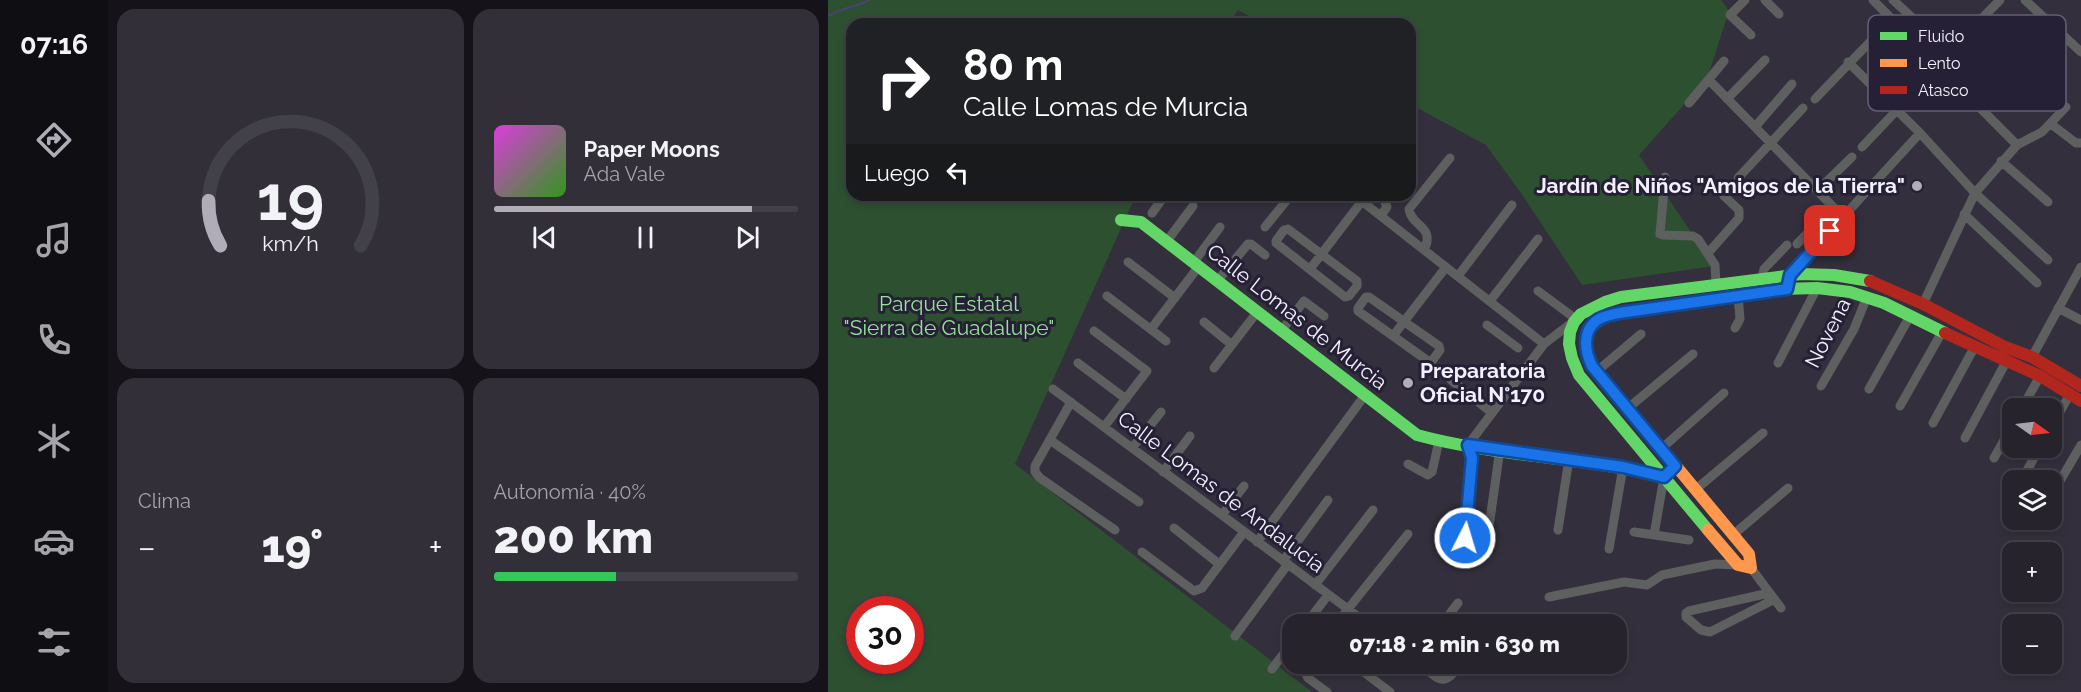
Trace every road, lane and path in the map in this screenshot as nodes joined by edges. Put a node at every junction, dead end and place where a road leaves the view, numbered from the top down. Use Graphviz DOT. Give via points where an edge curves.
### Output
graph roads {
  1 [pos="1745,0"];
  2 [pos="1765,0"];
  3 [pos="1873,0"];
  4 [pos="1893,0"];
  5 [pos="2000,0"];
  6 [pos="2025,0"];
  7 [pos="1779,14"];
  8 [pos="1888,15"];
  9 [pos="1909,15"];
  10 [pos="1986,15"];
  11 [pos="2041,15"];
  12 [pos="1751,35"];
  13 [pos="2066,38"];
  14 [pos="1868,42"];
  15 [pos="2081,52"];
  16 [pos="1765,60"];
  17 [pos="1724,61"];
  18 [pos="1848,62"];
  19 [pos="1709,80"];
  20 [pos="1868,82"];
  21 [pos="1792,84"];
  22 [pos="1727,99"];
  23 [pos="1815,99"];
  24 [pos="1689,103"];
  25 [pos="1803,108"];
  26 [pos="1896,111"];
  27 [pos="1898,111"];
  28 [pos="1984,111"];
  29 [pos="2062,111"];
  30 [pos="2050,124"];
  31 [pos="1755,127"];
  32 [pos="1920,133"];
  33 [pos="2081,143"];
  34 [pos="1771,144"];
  35 [pos="2017,145"];
  36 [pos="1862,147"];
  37 [pos="1852,157"];
  38 [pos="1450,158"];
  39 [pos="2001,161"];
  40 [pos="1665,177"];
  41 [pos="1738,178"];
  42 [pos="1817,191"];
  43 [pos="1975,193"];
  44 [pos="1724,196"];
  45 [pos="1416,200"];
  46 [pos="1161,201"];
  47 [pos="1286,201"];
  48 [pos="1356,201"];
  49 [pos="1362,201"];
  50 [pos="1384,201"];
  51 [pos="1415,201"];
  52 [pos="2048,202"];
  53 [pos="1512,205"];
  54 [pos="1193,206"];
  55 [pos="1833,207"];
  56 [pos="1152,213"];
  57 [pos="1964,214"];
  58 [pos="1380,215"];
  59 [pos="1843,217"];
  60 [pos="1121,220"];
  61 [pos="1220,227"];
  62 [pos="1265,227"];
  63 [pos="1538,238"];
  64 [pos="1167,241"];
  65 [pos="1424,250"];
  66 [pos="1708,253"];
  67 [pos="1265,255"];
  68 [pos="1321,255"];
  69 [pos="2048,260"];
  70 [pos="1128,262"];
  71 [pos="1197,264"];
  72 [pos="1446,267"];
  73 [pos="2081,267"];
  74 [pos="1310,269"];
  75 [pos="1790,275"];
  76 [pos="1458,276"];
  77 [pos="1762,278"];
  78 [pos="1218,280"];
  79 [pos="2037,283"];
  80 [pos="1716,284"];
  81 [pos="1693,287"];
  82 [pos="1818,288"];
  83 [pos="1787,289"];
  84 [pos="1538,291"];
  85 [pos="1738,295"];
  86 [pos="1107,296"];
  87 [pos="1867,297"];
  88 [pos="1175,298"];
  89 [pos="1490,301"];
  90 [pos="1694,302"];
  91 [pos="1923,304"];
  92 [pos="2058,308"];
  93 [pos="1258,311"];
  94 [pos="1324,316"];
  95 [pos="1509,316"];
  96 [pos="1910,316"];
  97 [pos="1575,320"];
  98 [pos="2081,320"];
  99 [pos="1204,322"];
  100 [pos="1404,322"];
  101 [pos="1487,325"];
  102 [pos="1735,328"];
  103 [pos="1151,329"];
  104 [pos="1282,330"];
  105 [pos="1094,331"];
  106 [pos="1497,332"];
  107 [pos="1942,332"];
  108 [pos="1641,334"];
  109 [pos="1393,336"];
  110 [pos="1166,341"];
  111 [pos="1545,344"];
  112 [pos="1232,345"];
  113 [pos="2005,347"];
  114 [pos="1518,348"];
  115 [pos="1974,348"];
  116 [pos="1693,354"];
  117 [pos="2032,357"];
  118 [pos="2002,361"];
  119 [pos="1078,363"];
  120 [pos="1778,363"];
  121 [pos="1214,368"];
  122 [pos="1596,372"];
  123 [pos="2040,376"];
  124 [pos="1451,380"];
  125 [pos="1821,386"];
  126 [pos="2081,386"];
  127 [pos="1053,389"];
  128 [pos="1869,389"];
  129 [pos="1724,393"];
  130 [pos="1365,395"];
  131 [pos="2028,398"];
  132 [pos="2076,398"];
  133 [pos="1126,399"];
  134 [pos="1071,402"];
  135 [pos="1900,406"];
  136 [pos="1627,409"];
  137 [pos="1161,412"];
  138 [pos="1492,413"];
  139 [pos="2062,414"];
  140 [pos="1933,423"];
  141 [pos="1104,427"];
  142 [pos="1763,433"];
  143 [pos="1190,436"];
  144 [pos="1965,438"];
  145 [pos="1050,440"];
  146 [pos="1439,441"];
  147 [pos="2002,444"];
  148 [pos="1468,445"];
  149 [pos="2081,445"];
  150 [pos="1132,448"];
  151 [pos="1661,449"];
  152 [pos="1500,450"];
  153 [pos="1994,458"];
  154 [pos="1569,459"];
  155 [pos="1408,464"];
  156 [pos="1675,466"];
  157 [pos="1623,467"];
  158 [pos="1163,472"];
  159 [pos="1664,477"];
  160 [pos="2062,478"];
  161 [pos="1244,486"];
  162 [pos="1788,488"];
  163 [pos="1695,490"];
  164 [pos="1328,500"];
  165 [pos="1139,502"];
  166 [pos="1373,510"];
  167 [pos="1222,515"];
  168 [pos="1174,528"];
  169 [pos="1115,530"];
  170 [pos="1558,530"];
  171 [pos="1244,532"];
  172 [pos="1634,532"];
  173 [pos="1408,534"];
  174 [pos="1654,535"];
  175 [pos="1733,535"];
  176 [pos="1465,538"];
  177 [pos="1689,540"];
  178 [pos="1257,542"];
  179 [pos="1610,549"];
  180 [pos="1142,552"];
  181 [pos="1485,555"];
  182 [pos="1285,563"];
  183 [pos="1219,564"];
  184 [pos="1738,565"];
  185 [pos="1751,568"];
  186 [pos="1315,585"];
  187 [pos="1328,595"];
  188 [pos="1771,596"];
  189 [pos="1549,597"];
  190 [pos="1458,603"];
  191 [pos="1781,608"];
  192 [pos="1348,609"];
  193 [pos="1314,614"];
  194 [pos="1344,614"];
  195 [pos="1355,614"];
  196 [pos="1450,614"];
  197 [pos="1235,636"];
  198 [pos="1282,656"];
  199 [pos="1272,669"];
  200 [pos="1306,674"];
  201 [pos="1366,674"];
  202 [pos="1433,674"];
  203 [pos="1453,674"];
  204 [pos="1328,692"];
  205 [pos="1390,692"];
  1 -- 12 [label="street" via="1730,15"];
  2 -- 7 [label="street"];
  3 -- 8 [label="street"];
  4 -- 9 [label="street"];
  5 -- 10 [label="street"];
  6 -- 11 [label="street"];
  13 -- 15 [label="street"];
  14 -- 18 [label="street"];
  16 -- 22 [label="street"];
  17 -- 19 [label="street"];
  18 -- 20 [label="street"];
  18 -- 23 [label="street"];
  19 -- 22 [label="street"];
  19 -- 24 [label="street"];
  21 -- 31 [label="street"];
  22 -- 31 [label="street"];
  25 -- 34 [label="street"];
  26 -- 36 [label="street"];
  27 -- 32 [label="street"];
  28 -- 35 [label="street"];
  29 -- 30 [label="street"];
  30 -- 33 [label="street"];
  30 -- 35 [label="street"];
  31 -- 34 [label="street"];
  32 -- 43 [label="street"];
  32 -- 59 [label="street"];
  34 -- 41 [label="street"];
  34 -- 42 [label="street"];
  35 -- 39 [label="street"];
  37 -- 42 [label="street"];
  38 -- 45 [label="street"];
  39 -- 43 [label="street"];
  39 -- 52 [label="street"];
  40 -- 66 [label="street" via="1660,234 1693,236"];
  42 -- 55 [label="street"];
  43 -- 57 [label="street"];
  43 -- 69 [label="street"];
  44 -- 66 [label="street" via="1739,210 1739,219"];
  46 -- 56 [label="street"];
  47 -- 62 [label="street"];
  48 -- 68 [label="street"];
  49 -- 58 [label="street"];
  50 -- 58 [label="street" via="1387,207"];
  51 -- 65 [label="street" via="1409,209 1411,217 1426,230 1428,242"];
  53 -- 76 [label="street"];
  54 -- 64 [label="street"];
  55 -- 59 [label="street"];
  55 -- 77 [label="street" via="1764,269"];
  57 -- 79 [label="street"];
  57 -- 91 [label="street"];
  58 -- 65 [label="street"];
  59 -- 75 [label="street"];
  60 -- 64 [label="street, Calle Lomas de Murcia" via="1141,222"];
  61 -- 71 [label="street"];
  63 -- 89 [label="street"];
  64 -- 71 [label="street, Calle Lomas de Murcia"];
  65 -- 72 [label="street"];
  66 -- 80 [label="street" via="1716,269"];
  67 -- 78 [label="street" via="1248,244"];
  68 -- 74 [label="street"];
  68 -- 74 [label="street" via="1288,229 1284,230 1275,242"];
  68 -- 74 [label="street" via="1357,281 1357,286 1345,297"];
  70 -- 88 [label="street"];
  71 -- 78 [label="street, Calle Lomas de Murcia"];
  71 -- 88 [label="street"];
  72 -- 76 [label="street"];
  72 -- 100 [label="street"];
  73 -- 92 [label="street"];
  75 -- 77 [label="street"];
  75 -- 83 [label="street"];
  75 -- 91 [label="street" via="1834,275 1869,281"];
  76 -- 89 [label="street"];
  77 -- 80 [label="street"];
  78 -- 93 [label="street, Calle Lomas de Murcia"];
  80 -- 81 [label="street"];
  81 -- 90 [label="street"];
  81 -- 97 [label="street" via="1598,303"];
  82 -- 83 [label="street"];
  82 -- 87 [label="street"];
  82 -- 120 [label="street"];
  83 -- 85 [label="street"];
  84 -- 97 [label="street"];
  85 -- 90 [label="street"];
  85 -- 102 [label="street" via="1740,319"];
  86 -- 103 [label="street"];
  87 -- 96 [label="street"];
  87 -- 125 [label="street, Novena" via="1854,329"];
  88 -- 103 [label="street"];
  89 -- 95 [label="street"];
  90 -- 122 [label="street" via="1595,321 1589,329 1586,355"];
  91 -- 113 [label="street"];
  92 -- 98 [label="street"];
  92 -- 117 [label="street"];
  93 -- 104 [label="street, Calle Lomas de Murcia"];
  93 -- 112 [label="street"];
  94 -- 104 [label="street" via="1305,302"];
  95 -- 106 [label="street"];
  95 -- 111 [label="street"];
  96 -- 107 [label="street"];
  96 -- 128 [label="street"];
  97 -- 111 [label="street"];
  97 -- 159 [label="street" via="1568,347 1579,375"];
  99 -- 112 [label="street"];
  100 -- 109 [label="street"];
  100 -- 109 [label="street" via="1366,297 1358,311"];
  100 -- 109 [label="street" via="1439,346 1432,361"];
  101 -- 106 [label="street"];
  103 -- 110 [label="street"];
  104 -- 130 [label="street, Calle Lomas de Murcia"];
  105 -- 133 [label="street" via="1146,369"];
  106 -- 114 [label="street"];
  107 -- 115 [label="street"];
  107 -- 135 [label="street"];
  108 -- 122 [label="street"];
  111 -- 138 [label="street"];
  112 -- 121 [label="street"];
  113 -- 117 [label="street"];
  113 -- 118 [label="street"];
  115 -- 118 [label="street"];
  115 -- 140 [label="street"];
  116 -- 136 [label="street"];
  117 -- 126 [label="street"];
  118 -- 123 [label="street"];
  118 -- 144 [label="street"];
  119 -- 133 [label="street"];
  122 -- 136 [label="street"];
  123 -- 131 [label="street"];
  123 -- 132 [label="street"];
  124 -- 138 [label="street"];
  127 -- 134 [label="street, Calle Lomas de Andalucía"];
  129 -- 151 [label="street"];
  130 -- 146 [label="street, Calle Lomas de Murcia" via="1417,435"];
  130 -- 178 [label="street"];
  132 -- 139 [label="street"];
  133 -- 141 [label="street"];
  134 -- 141 [label="street, Calle Lomas de Andalucía"];
  134 -- 145 [label="street"];
  136 -- 151 [label="street"];
  137 -- 150 [label="street"];
  138 -- 148 [label="street"];
  141 -- 150 [label="street, Calle Lomas de Andalucía"];
  142 -- 163 [label="street"];
  143 -- 158 [label="street"];
  145 -- 165 [label="street"];
  145 -- 169 [label="street" via="1035,472"];
  146 -- 148 [label="street, Calle Lomas de Murcia"];
  146 -- 155 [label="street" via="1428,475"];
  147 -- 153 [label="street"];
  148 -- 152 [label="street, Calle Lomas de Murcia"];
  148 -- 176 [label="street" via="1472,458"];
  149 -- 160 [label="street"];
  150 -- 158 [label="street, Calle Lomas de Andalucía"];
  151 -- 156 [label="street"];
  152 -- 154 [label="street, Calle Lomas de Murcia"];
  152 -- 181 [label="street"];
  154 -- 157 [label="street, Calle Lomas de Murcia"];
  154 -- 170 [label="street"];
  156 -- 159 [label="street"];
  156 -- 163 [label="street"];
  157 -- 159 [label="street, Calle Lomas de Murcia"];
  157 -- 179 [label="street"];
  158 -- 167 [label="street, Calle Lomas de Andalucía"];
  159 -- 174 [label="street"];
  159 -- 184 [label="street"];
  161 -- 167 [label="street"];
  162 -- 175 [label="street"];
  163 -- 175 [label="street"];
  164 -- 182 [label="street"];
  166 -- 186 [label="street"];
  167 -- 171 [label="street, Calle Lomas de Andalucía"];
  168 -- 183 [label="street"];
  171 -- 178 [label="street, Calle Lomas de Andalucía"];
  171 -- 183 [label="street"];
  172 -- 174 [label="street"];
  173 -- 192 [label="street"];
  174 -- 177 [label="street"];
  175 -- 185 [label="street" via="1749,554"];
  178 -- 182 [label="street, Calle Lomas de Andalucía"];
  180 -- 183 [label="street" via="1194,591 1202,588"];
  182 -- 186 [label="street, Calle Lomas de Andalucía"];
  182 -- 197 [label="street"];
  184 -- 185 [label="street"];
  184 -- 189 [label="street" via="1715,564 1662,575 1647,585 1624,582"];
  185 -- 188 [label="street"];
  186 -- 187 [label="street, Calle Lomas de Andalucía"];
  187 -- 192 [label="street, Calle Lomas de Andalucía"];
  187 -- 193 [label="street"];
  188 -- 188 [label="street" via="1689,611 1686,617 1706,633"];
  188 -- 191 [label="street"];
  190 -- 196 [label="street"];
  192 -- 194 [label="street"];
  192 -- 195 [label="street, Calle Lomas de Andalucía"];
  198 -- 199 [label="street"];
  200 -- 204 [label="street"];
  201 -- 205 [label="street"];
  202 -- 203 [label="street" via="1444,680"];
}
